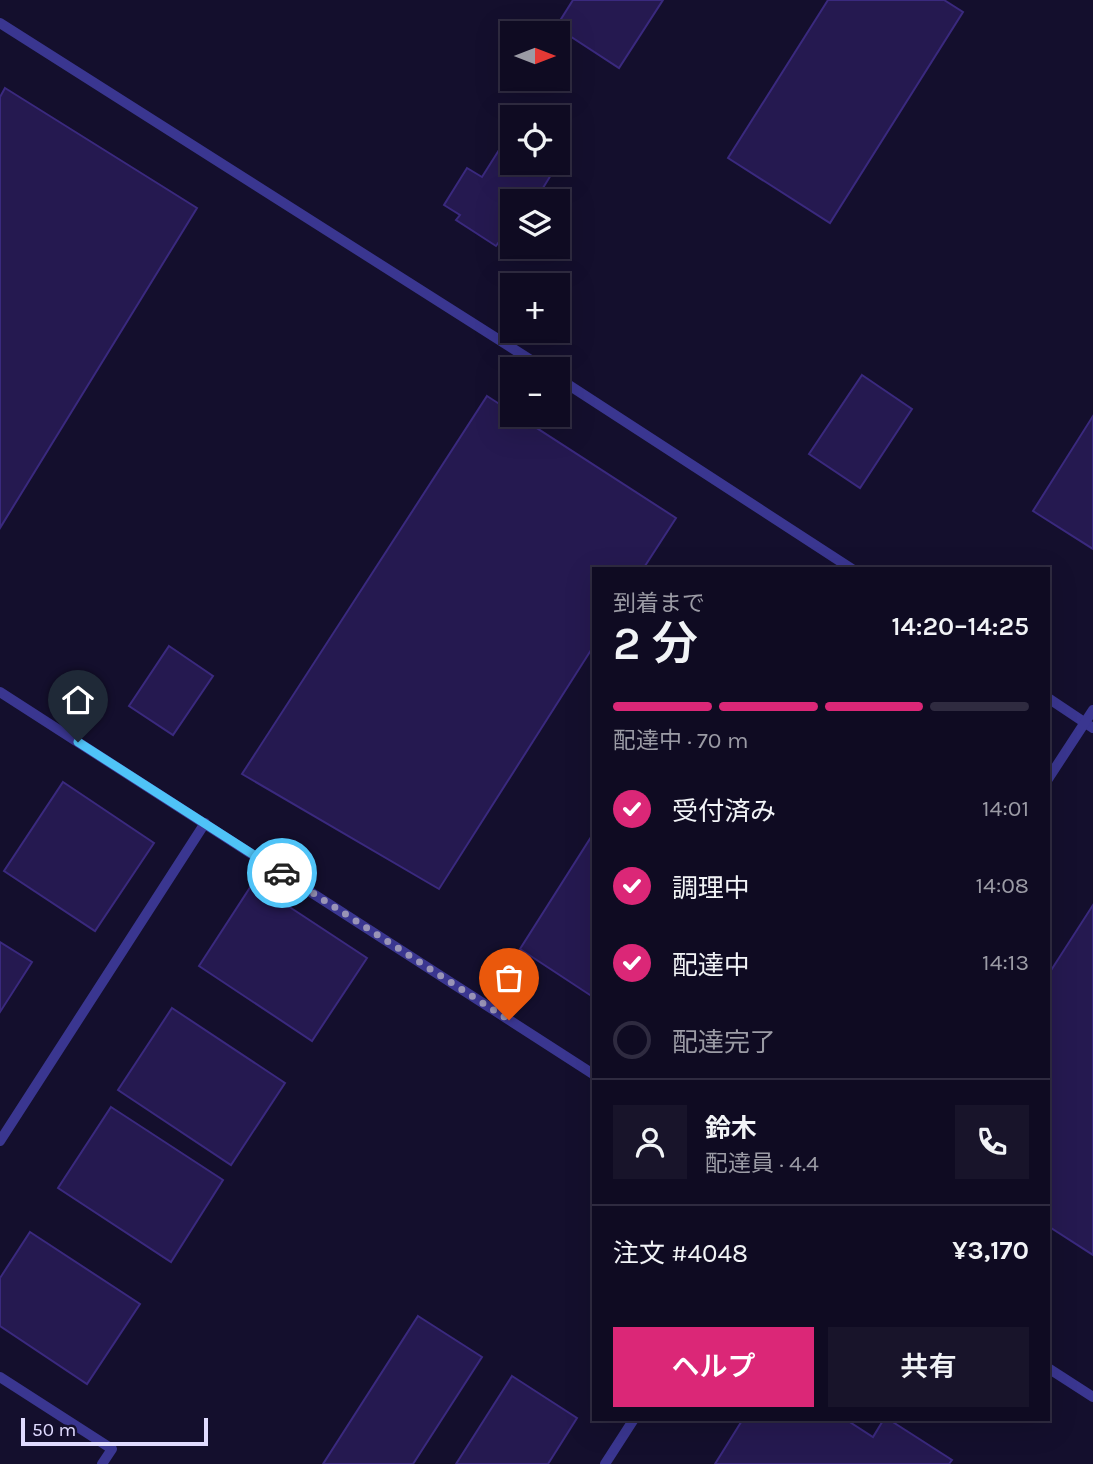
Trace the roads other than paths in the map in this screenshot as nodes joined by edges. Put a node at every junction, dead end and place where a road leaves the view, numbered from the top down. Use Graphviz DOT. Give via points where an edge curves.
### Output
graph roads {
  1 [pos="0,23"];
  2 [pos="526,357"];
  3 [pos="570,385"];
  4 [pos="849,567"];
  5 [pos="0,692"];
  6 [pos="1050,699"];
  7 [pos="1093,710"];
  8 [pos="1089,725"];
  9 [pos="1050,776"];
  10 [pos="205,824"];
  11 [pos="592,1073"];
  12 [pos="0,1141"];
  13 [pos="1050,1369"];
  14 [pos="0,1377"];
  15 [pos="1093,1397"];
  16 [pos="633,1421"];
  17 [pos="102,1464"];
  18 [pos="605,1464"];
  1 -- 2 [label="lane"];
  3 -- 4 [label="lane"];
  5 -- 10 [label="lane"];
  6 -- 8 [label="lane"];
  7 -- 8 [label="lane"];
  8 -- 9 [label="lane"];
  10 -- 11 [label="lane"];
  10 -- 12 [label="lane"];
  13 -- 15 [label="lane"];
  14 -- 17 [label="lane" via="112,1449"];
  16 -- 18 [label="lane"];
}
